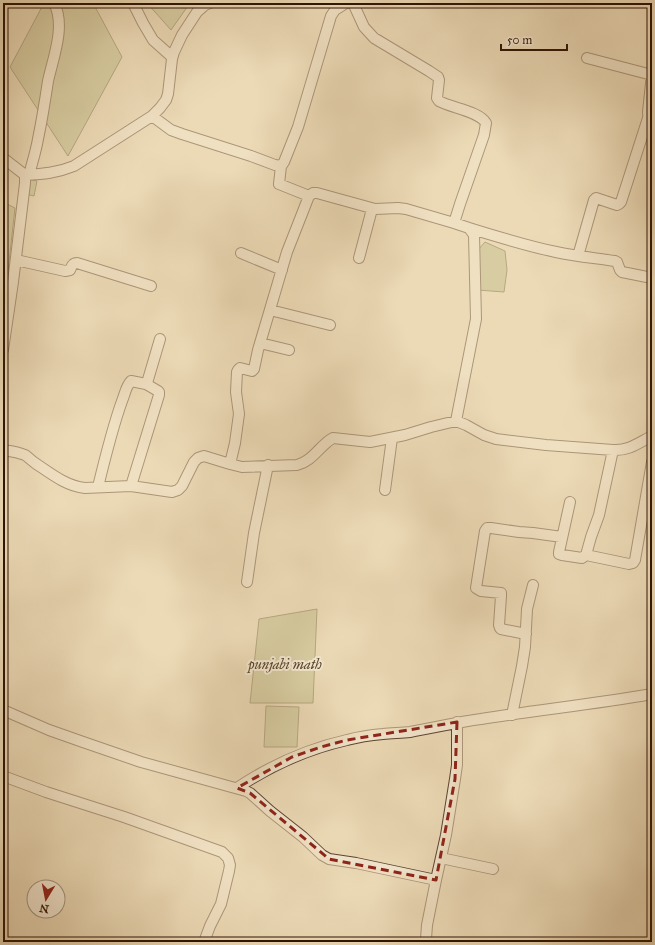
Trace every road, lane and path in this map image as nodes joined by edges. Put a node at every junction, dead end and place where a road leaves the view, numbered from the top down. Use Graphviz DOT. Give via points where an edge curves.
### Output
graph roads {
  1 [pos="54,3"];
  2 [pos="133,3"];
  3 [pos="210,3"];
  4 [pos="346,3"];
  5 [pos="353,3"];
  6 [pos="172,57"];
  7 [pos="587,58"];
  8 [pos="652,74"];
  9 [pos="152,116"];
  10 [pos="648,118"];
  11 [pos="652,129"];
  12 [pos="3,158"];
  13 [pos="281,166"];
  14 [pos="27,175"];
  15 [pos="308,196"];
  16 [pos="372,209"];
  17 [pos="454,223"];
  18 [pos="469,228"];
  19 [pos="241,253"];
  20 [pos="578,256"];
  21 [pos="359,258"];
  22 [pos="16,260"];
  23 [pos="282,270"];
  24 [pos="652,278"];
  25 [pos="151,286"];
  26 [pos="270,310"];
  27 [pos="330,325"];
  28 [pos="160,339"];
  29 [pos="260,343"];
  30 [pos="3,350"];
  31 [pos="289,350"];
  32 [pos="146,384"];
  33 [pos="456,421"];
  34 [pos="652,436"];
  35 [pos="392,438"];
  36 [pos="3,450"];
  37 [pos="613,450"];
  38 [pos="652,462"];
  39 [pos="230,464"];
  40 [pos="268,465"];
  41 [pos="131,486"];
  42 [pos="98,487"];
  43 [pos="385,490"];
  44 [pos="570,502"];
  45 [pos="562,537"];
  46 [pos="586,555"];
  47 [pos="246,582"];
  48 [pos="532,585"];
  49 [pos="526,634"];
  50 [pos="652,694"];
  51 [pos="3,710"];
  52 [pos="512,715"];
  53 [pos="457,722"];
  54 [pos="3,776"];
  55 [pos="236,788"];
  56 [pos="441,858"];
  57 [pos="493,869"];
  58 [pos="436,880"];
  59 [pos="204,942"];
  60 [pos="426,942"];
  1 -- 14 [label="street" via="58,14 58,37 38,139"];
  2 -- 6 [label="street" via="153,40"];
  3 -- 6 [label="street" via="197,12"];
  4 -- 13 [label="street" via="331,16 298,127"];
  5 -- 17 [label="street" via="364,27 374,38 438,77 439,101 482,117 486,123 484,136"];
  6 -- 9 [label="street" via="166,100"];
  7 -- 8 [label="street"];
  8 -- 10 [label="street"];
  9 -- 13 [label="street" via="171,130"];
  9 -- 14 [label="street" via="74,166 51,174"];
  10 -- 11 [label="street"];
  10 -- 20 [label="street" via="621,202 617,205 599,198 594,200"];
  12 -- 14 [label="street"];
  13 -- 15 [label="street" via="279,184"];
  14 -- 22 [label="street"];
  15 -- 16 [label="street" via="317,193"];
  15 -- 23 [label="street"];
  16 -- 17 [label="street" via="406,209"];
  16 -- 21 [label="street"];
  17 -- 18 [label="street"];
  18 -- 20 [label="street" via="499,238"];
  18 -- 33 [label="street" via="474,235 476,319"];
  19 -- 23 [label="street"];
  20 -- 24 [label="street" via="614,261 622,272"];
  22 -- 25 [label="street" via="65,271 77,263"];
  22 -- 30 [label="street"];
  23 -- 26 [label="street"];
  26 -- 27 [label="street"];
  26 -- 29 [label="street"];
  28 -- 32 [label="street"];
  29 -- 31 [label="street"];
  29 -- 39 [label="street" via="252,371 240,368 237,372 239,414"];
  32 -- 41 [label="street" via="159,392"];
  32 -- 42 [label="street" via="131,381 128,385 118,411"];
  33 -- 35 [label="street"];
  33 -- 37 [label="street" via="496,439"];
  34 -- 37 [label="street" via="634,446"];
  35 -- 40 [label="street" via="370,442 333,438 303,463"];
  35 -- 43 [label="street"];
  36 -- 42 [label="street" via="25,455 71,485"];
  37 -- 46 [label="street" via="599,515"];
  38 -- 46 [label="street" via="633,563"];
  39 -- 40 [label="street"];
  39 -- 41 [label="street" via="204,456 198,458 182,486 172,492"];
  40 -- 47 [label="street"];
  41 -- 42 [label="street"];
  44 -- 45 [label="street"];
  45 -- 46 [label="street" via="559,554 582,558"];
  45 -- 49 [label="street" via="491,528 485,531 476,588 501,593 500,628"];
  48 -- 49 [label="street" via="527,609"];
  49 -- 52 [label="street" via="526,647"];
  50 -- 52 [label="street"];
  51 -- 55 [label="street" via="141,762"];
  52 -- 53 [label="street"];
  53 -- 55 [label="street" via="347,740 321,747 292,757"];
  53 -- 56 [label="street" via="457,765"];
  54 -- 59 [label="street" via="222,852 228,858 229,871 221,904"];
  55 -- 58 [label="street" via="250,794 329,859"];
  56 -- 57 [label="street"];
  56 -- 58 [label="street"];
  58 -- 60 [label="street"];
}
